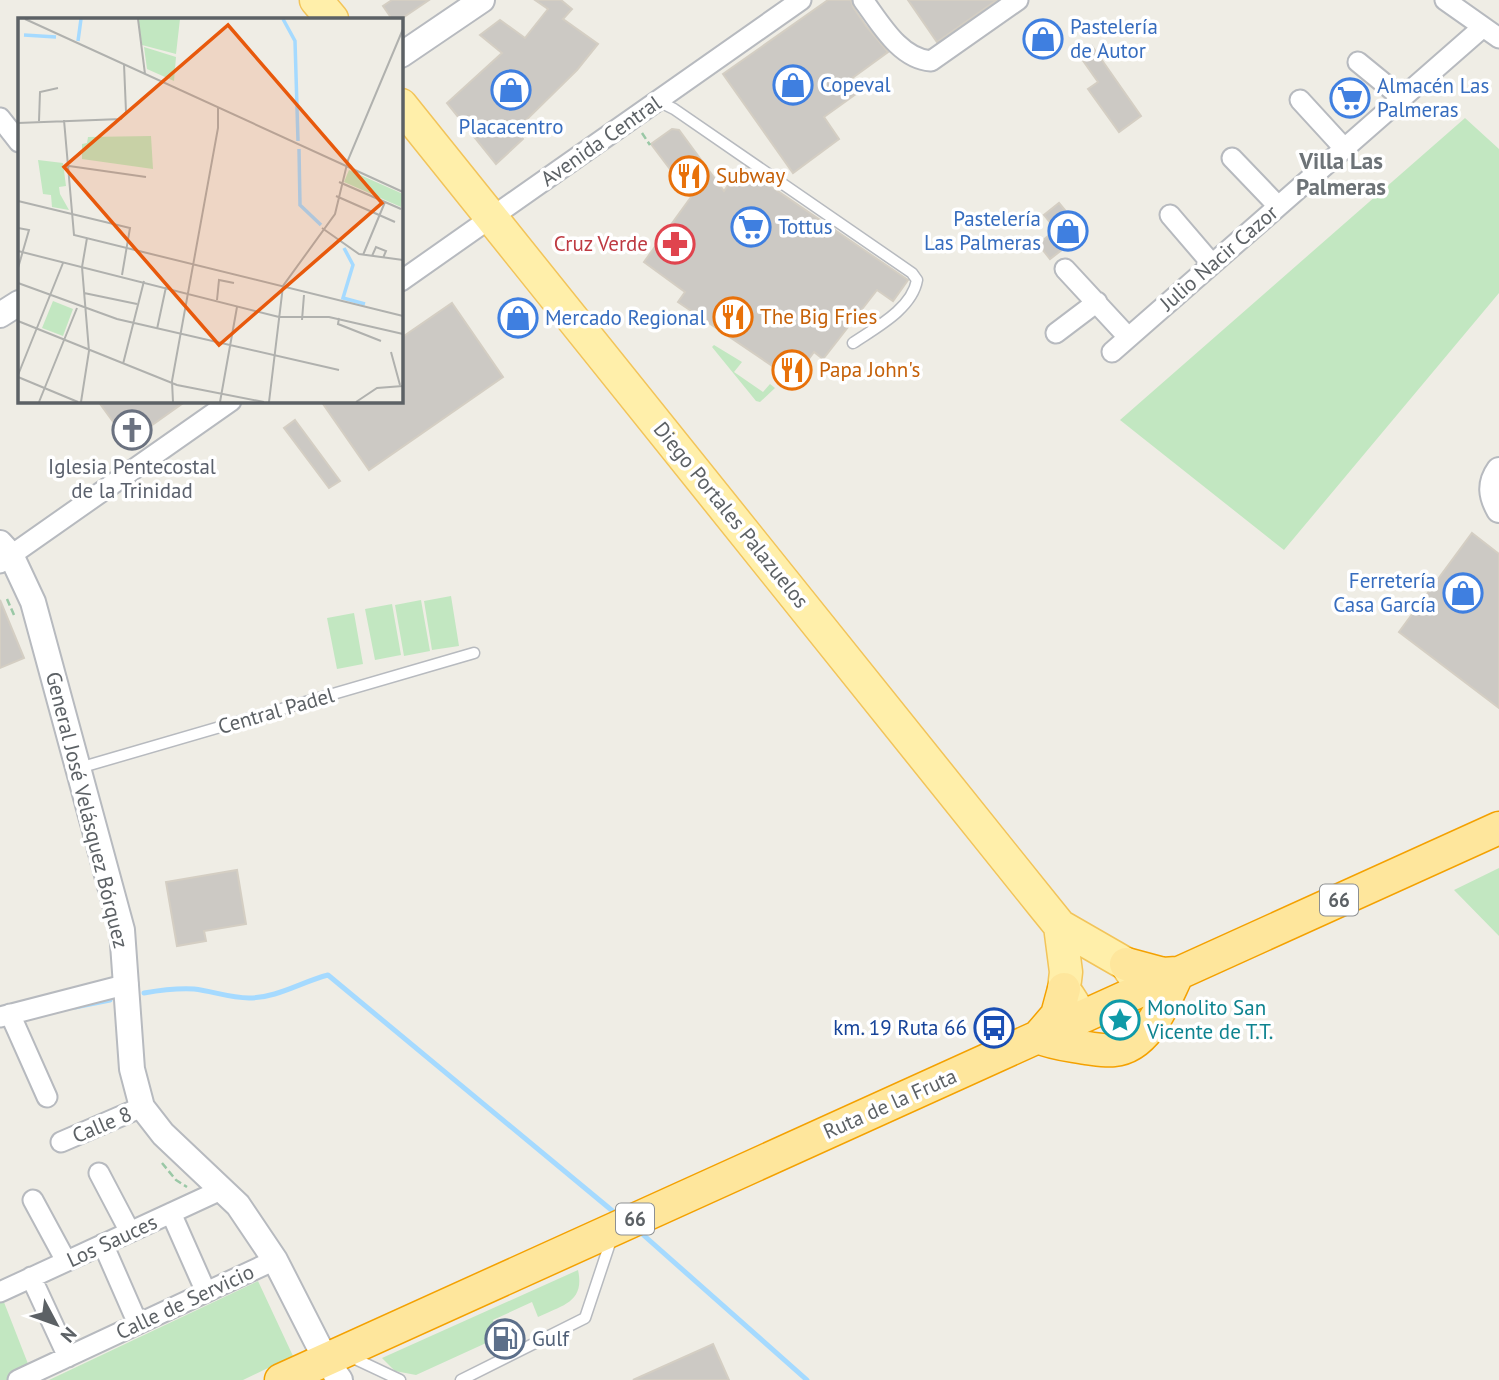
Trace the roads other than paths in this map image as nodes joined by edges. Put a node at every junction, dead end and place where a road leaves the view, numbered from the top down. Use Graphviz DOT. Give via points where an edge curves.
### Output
graph roads {
  1 [pos="316,0"];
  2 [pos="482,0"];
  3 [pos="801,0"];
  4 [pos="863,0"];
  5 [pos="1018,0"];
  6 [pos="1446,0"];
  7 [pos="331,18"];
  8 [pos="1491,32"];
  9 [pos="402,54"];
  10 [pos="1359,62"];
  11 [pos="1402,98"];
  12 [pos="1300,100"];
  13 [pos="658,101"];
  14 [pos="402,106"];
  15 [pos="0,118"];
  16 [pos="18,141"];
  17 [pos="1344,148"];
  18 [pos="1231,159"];
  19 [pos="1278,206"];
  20 [pos="1170,215"];
  21 [pos="492,217"];
  22 [pos="1212,264"];
  23 [pos="1065,269"];
  24 [pos="402,280"];
  25 [pos="1097,302"];
  26 [pos="18,304"];
  27 [pos="0,315"];
  28 [pos="1056,333"];
  29 [pos="1128,337"];
  30 [pos="853,343"];
  31 [pos="1112,352"];
  32 [pos="230,402"];
  33 [pos="1499,470"];
  34 [pos="1499,510"];
  35 [pos="4,554"];
  36 [pos="474,653"];
  37 [pos="78,768"];
  38 [pos="1499,828"];
  39 [pos="1060,926"];
  40 [pos="1178,973"];
  41 [pos="1134,977"];
  42 [pos="128,984"];
  43 [pos="1064,989"];
  44 [pos="5,1016"];
  45 [pos="1082,1017"];
  46 [pos="1151,1024"];
  47 [pos="1038,1037"];
  48 [pos="1115,1050"];
  49 [pos="47,1097"];
  50 [pos="142,1107"];
  51 [pos="61,1142"];
  52 [pos="99,1173"];
  53 [pos="223,1189"];
  54 [pos="33,1200"];
  55 [pos="171,1213"];
  56 [pos="615,1229"];
  57 [pos="130,1232"];
  58 [pos="103,1244"];
  59 [pos="275,1260"];
  60 [pos="66,1261"];
  61 [pos="31,1278"];
  62 [pos="0,1292"];
  63 [pos="206,1292"];
  64 [pos="138,1324"];
  65 [pos="68,1357"];
  66 [pos="336,1364"];
  67 [pos="19,1380"];
  68 [pos="281,1380"];
  69 [pos="400,1380"];
  70 [pos="461,1380"];
  1 -- 7 [label="main road"];
  2 -- 9 [label="street"];
  3 -- 13 [label="street, Avenida Central"];
  4 -- 5 [label="street" via="912,57 931,61"];
  6 -- 8 [label="street"];
  8 -- 11 [label="street, Julio Nacir Cazor"];
  10 -- 11 [label="street"];
  11 -- 17 [label="street, Julio Nacir Cazor"];
  12 -- 17 [label="street"];
  13 -- 21 [label="street, Avenida Central"];
  13 -- 30 [label="lane" via="912,273 916,287 907,301"];
  14 -- 21 [label="main road, Diego Portales Palazuelos"];
  15 -- 16 [label="street"];
  17 -- 19 [label="street, Julio Nacir Cazor"];
  18 -- 19 [label="street"];
  19 -- 22 [label="street, Julio Nacir Cazor"];
  20 -- 22 [label="street"];
  21 -- 24 [label="street, Avenida Central"];
  21 -- 39 [label="main road, Diego Portales Palazuelos"];
  22 -- 29 [label="street, Julio Nacir Cazor"];
  23 -- 25 [label="street"];
  25 -- 28 [label="street"];
  25 -- 29 [label="street"];
  26 -- 27 [label="street"];
  29 -- 31 [label="street, Julio Nacir Cazor"];
  32 -- 35 [label="street"];
  33 -- 34 [label="street" via="1493,478 1492,497"];
  35 -- 37 [label="street, General José Velásquez Bórquez" via="33,602"];
  36 -- 37 [label="lane, Central Padel"];
  37 -- 42 [label="street, General José Velásquez Bórquez" via="122,930"];
  38 -- 40 [label="highway, Ruta de la Fruta / 66"];
  39 -- 41 [label="main road"];
  39 -- 43 [label="main road"];
  40 -- 41 [label="highway, Ruta de la Fruta / 66"];
  40 -- 46 [label="highway"];
  41 -- 45 [label="highway, Ruta de la Fruta / 66"];
  41 -- 46 [label="highway" via="1150,1002"];
  42 -- 44 [label="street"];
  42 -- 50 [label="street, General José Velásquez Bórquez" via="132,1069"];
  43 -- 45 [label="main road"];
  43 -- 47 [label="highway" via="1057,1015"];
  44 -- 49 [label="street"];
  45 -- 47 [label="highway, Ruta de la Fruta / 66"];
  45 -- 48 [label="highway" via="1095,1038"];
  46 -- 48 [label="highway" via="1139,1040"];
  47 -- 48 [label="highway" via="1055,1045"];
  47 -- 56 [label="highway, Ruta de la Fruta / 66"];
  50 -- 51 [label="street, Calle 8"];
  50 -- 53 [label="street, General José Velásquez Bórquez" via="163,1134"];
  52 -- 57 [label="street"];
  53 -- 55 [label="street, Los Sauces"];
  53 -- 59 [label="street, General José Velásquez Bórquez"];
  54 -- 60 [label="street"];
  55 -- 57 [label="street, Los Sauces"];
  55 -- 63 [label="street"];
  56 -- 66 [label="highway, Ruta de la Fruta / 66"];
  56 -- 70 [label="lane" via="584,1318"];
  57 -- 58 [label="street, Los Sauces"];
  58 -- 60 [label="street, Los Sauces"];
  58 -- 64 [label="street"];
  59 -- 63 [label="street, Calle de Servicio"];
  59 -- 66 [label="street, General José Velásquez Bórquez"];
  60 -- 61 [label="street, Los Sauces"];
  61 -- 62 [label="street, Los Sauces"];
  61 -- 65 [label="street"];
  63 -- 64 [label="street, Calle de Servicio"];
  64 -- 65 [label="street, Calle de Servicio"];
  65 -- 67 [label="street, Calle de Servicio"];
  66 -- 68 [label="highway, Ruta de la Fruta / 66"];
  66 -- 69 [label="lane"];
}
